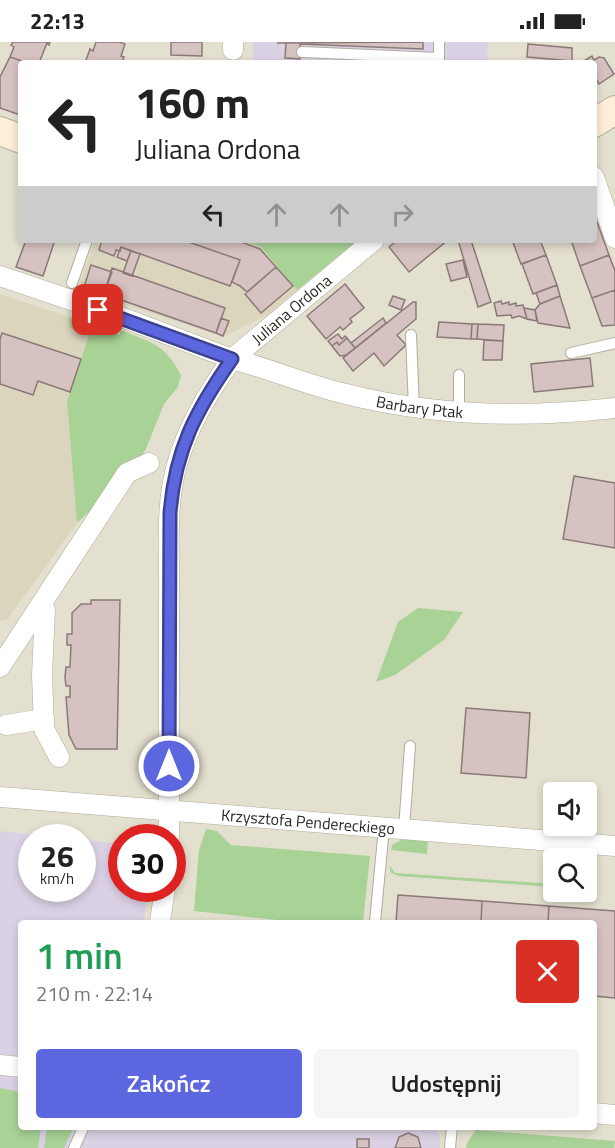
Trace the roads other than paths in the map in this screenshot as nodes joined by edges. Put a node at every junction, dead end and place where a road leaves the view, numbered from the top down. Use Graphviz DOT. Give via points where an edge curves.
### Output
graph roads {
  1 [pos="439,42"];
  2 [pos="302,52"];
  3 [pos="382,59"];
  4 [pos="439,60"];
  5 [pos="615,110"];
  6 [pos="597,122"];
  7 [pos="597,124"];
  8 [pos="615,127"];
  9 [pos="0,131"];
  10 [pos="18,138"];
  11 [pos="597,186"];
  12 [pos="615,238"];
  13 [pos="86,243"];
  14 [pos="370,243"];
  15 [pos="0,276"];
  16 [pos="72,283"];
  17 [pos="411,335"];
  18 [pos="615,343"];
  19 [pos="571,353"];
  20 [pos="232,359"];
  21 [pos="459,375"];
  22 [pos="414,408"];
  23 [pos="615,408"];
  24 [pos="459,412"];
  25 [pos="149,463"];
  26 [pos="40,606"];
  27 [pos="0,666"];
  28 [pos="44,719"];
  29 [pos="6,725"];
  30 [pos="410,746"];
  31 [pos="59,757"];
  32 [pos="0,797"];
  33 [pos="169,810"];
  34 [pos="169,824"];
  35 [pos="394,828"];
  36 [pos="615,846"];
  37 [pos="163,902"];
  38 [pos="160,920"];
  39 [pos="375,920"];
  40 [pos="0,1065"];
  41 [pos="18,1067"];
  42 [pos="597,1113"];
  43 [pos="615,1114"];
  44 [pos="82,1130"];
  45 [pos="452,1130"];
  46 [pos="75,1148"];
  47 [pos="450,1148"];
  1 -- 4 [label="lane"];
  2 -- 3 [label="lane"];
  3 -- 4 [label="lane"];
  5 -- 6 [label="street"];
  7 -- 8 [label="street"];
  9 -- 10 [label="street"];
  11 -- 12 [label="street"];
  13 -- 16 [label="lane"];
  14 -- 20 [label="street, Juliana Ordona"];
  15 -- 20 [label="street"];
  17 -- 22 [label="lane"];
  18 -- 19 [label="lane"];
  20 -- 22 [label="street, Barbary Ptak" via="347,395"];
  20 -- 33 [label="street, Juliana Ordona" via="192,422 173,482 169,539"];
  21 -- 24 [label="lane"];
  22 -- 24 [label="street, Barbary Ptak"];
  23 -- 24 [label="street, Barbary Ptak"];
  25 -- 26 [label="street" via="127,472"];
  26 -- 27 [label="street"];
  26 -- 28 [label="street" via="45,610"];
  28 -- 29 [label="street"];
  28 -- 31 [label="street" via="44,729"];
  30 -- 35 [label="lane"];
  32 -- 33 [label="street, Krzysztofa Pendereckiego"];
  33 -- 34 [label="street, Juliana Ordona"];
  33 -- 35 [label="street, Krzysztofa Pendereckiego"];
  35 -- 36 [label="street, Krzysztofa Pendereckiego"];
  35 -- 39 [label="lane"];
  37 -- 38 [label="street"];
  40 -- 41 [label="street"];
  42 -- 43 [label="street"];
  44 -- 46 [label="lane"];
  45 -- 47 [label="lane"];
}
